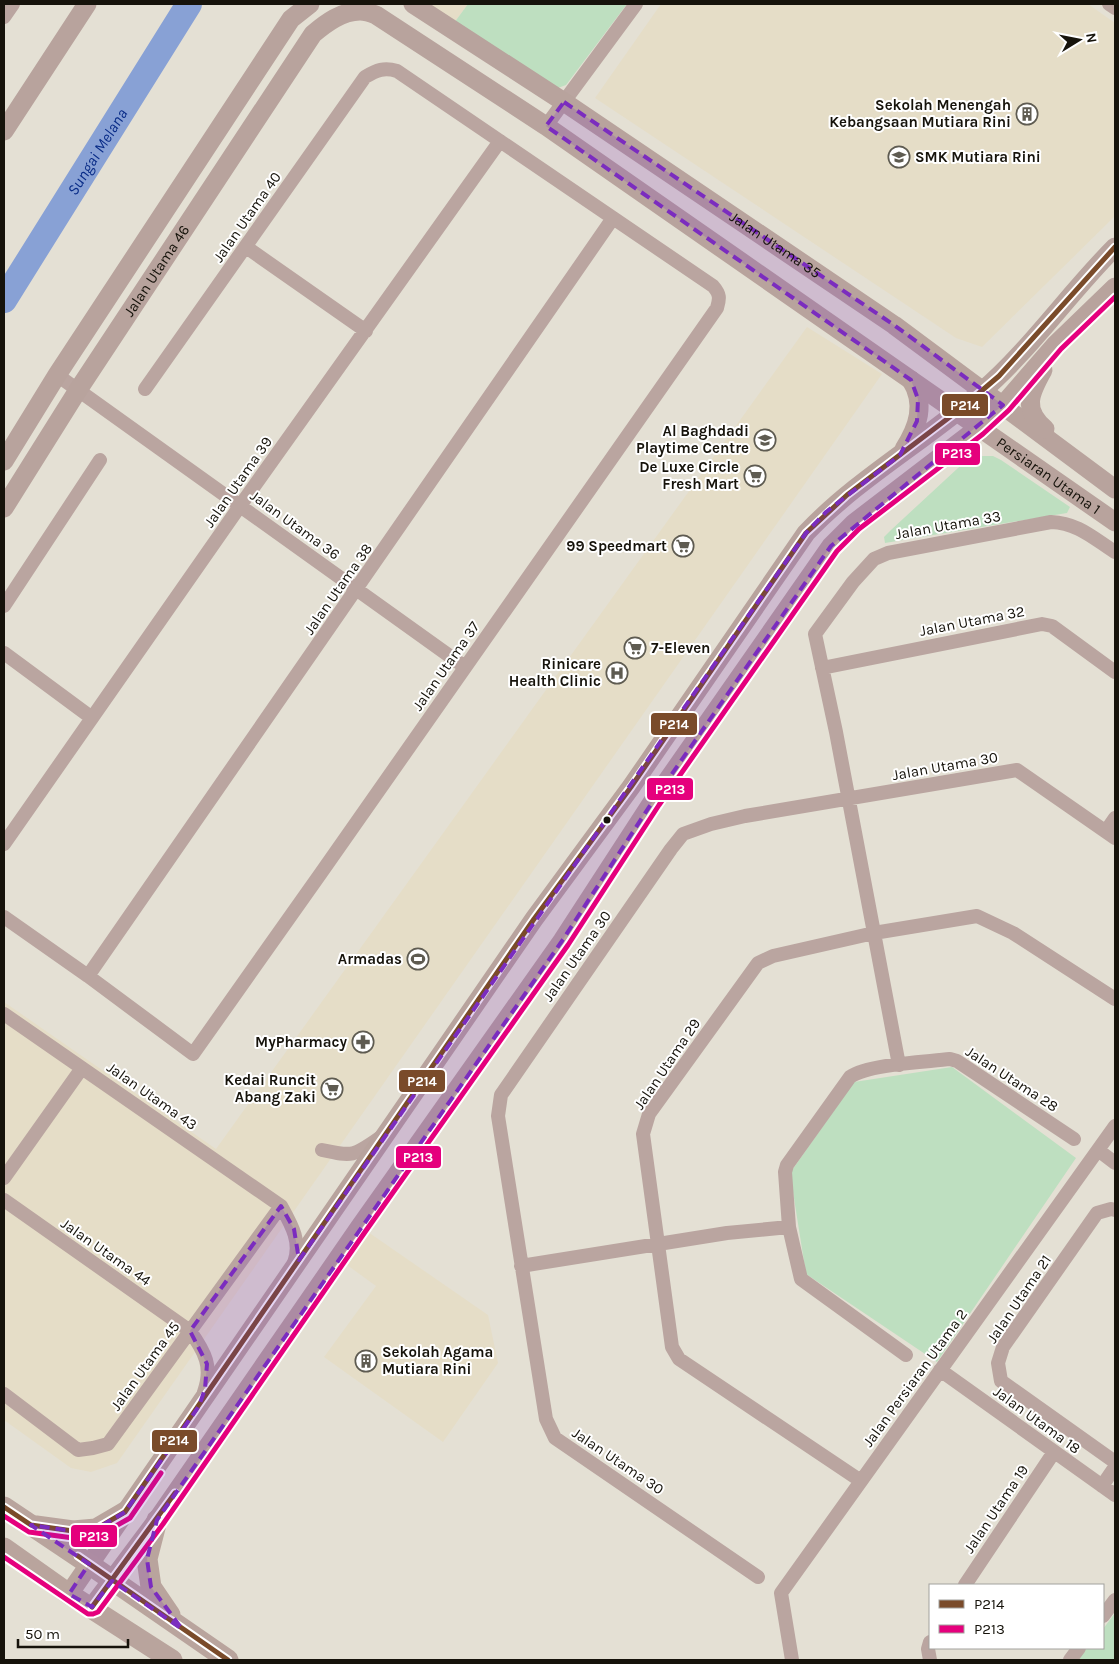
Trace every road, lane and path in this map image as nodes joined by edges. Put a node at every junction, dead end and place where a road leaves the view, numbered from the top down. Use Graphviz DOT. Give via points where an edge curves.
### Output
graph roads {
  1 [pos="13,4"];
  2 [pos="87,4"];
  3 [pos="310,4"];
  4 [pos="413,4"];
  5 [pos="636,4"];
  6 [pos="1109,4"];
  7 [pos="1115,8"];
  8 [pos="4,18"];
  9 [pos="564,102"];
  10 [pos="546,126"];
  11 [pos="4,131"];
  12 [pos="500,141"];
  13 [pos="614,218"];
  14 [pos="246,247"];
  15 [pos="1115,247"];
  16 [pos="1115,287"];
  17 [pos="366,331"];
  18 [pos="1056,344"];
  19 [pos="58,375"];
  20 [pos="911,380"];
  21 [pos="146,389"];
  22 [pos="78,390"];
  23 [pos="983,390"];
  24 [pos="1003,405"];
  25 [pos="957,413"];
  26 [pos="978,428"];
  27 [pos="900,455"];
  28 [pos="100,460"];
  29 [pos="4,461"];
  30 [pos="1093,472"];
  31 [pos="1115,488"];
  32 [pos="240,506"];
  33 [pos="4,508"];
  34 [pos="1115,522"];
  35 [pos="1115,552"];
  36 [pos="357,590"];
  37 [pos="4,606"];
  38 [pos="4,653"];
  39 [pos="465,667"];
  40 [pos="822,668"];
  41 [pos="1115,672"];
  42 [pos="92,718"];
  43 [pos="849,798"];
  44 [pos="1115,818"];
  45 [pos="1110,834"];
  46 [pos="4,844"];
  47 [pos="4,917"];
  48 [pos="874,933"];
  49 [pos="88,976"];
  50 [pos="1115,999"];
  51 [pos="4,1014"];
  52 [pos="899,1065"];
  53 [pos="82,1068"];
  54 [pos="1115,1126"];
  55 [pos="388,1132"];
  56 [pos="1074,1138"];
  57 [pos="322,1150"];
  58 [pos="1098,1150"];
  59 [pos="1115,1163"];
  60 [pos="4,1178"];
  61 [pos="4,1200"];
  62 [pos="282,1206"];
  63 [pos="1115,1210"];
  64 [pos="789,1227"];
  65 [pos="657,1246"];
  66 [pos="521,1266"];
  67 [pos="288,1276"];
  68 [pos="190,1331"];
  69 [pos="906,1355"];
  70 [pos="940,1370"];
  71 [pos="4,1394"];
  72 [pos="199,1406"];
  73 [pos="1054,1452"];
  74 [pos="1115,1462"];
  75 [pos="1115,1467"];
  76 [pos="861,1481"];
  77 [pos="1102,1486"];
  78 [pos="1115,1495"];
  79 [pos="4,1507"];
  80 [pos="125,1512"];
  81 [pos="157,1520"];
  82 [pos="31,1525"];
  83 [pos="4,1548"];
  84 [pos="90,1564"];
  85 [pos="758,1577"];
  86 [pos="112,1580"];
  87 [pos="966,1584"];
  88 [pos="69,1594"];
  89 [pos="1115,1600"];
  90 [pos="92,1607"];
  91 [pos="1104,1615"];
  92 [pos="182,1629"];
  93 [pos="929,1646"];
  94 [pos="1078,1649"];
  95 [pos="172,1660"];
  96 [pos="228,1660"];
  97 [pos="792,1660"];
  98 [pos="930,1660"];
  99 [pos="1070,1660"];
  1 -- 8 [label="street"];
  2 -- 11 [label="street"];
  3 -- 19 [label="street, Jalan Utama 46" via="291,19"];
  4 -- 9 [label="street, Jalan Utama 35"];
  5 -- 9 [label="street"];
  6 -- 7 [label="street"];
  9 -- 10 [label="street"];
  9 -- 23 [label="street, Jalan Utama 35" via="894,325"];
  10 -- 20 [label="street"];
  10 -- 22 [label="street, Jalan Utama 46" via="376,15 361,11 327,22 313,34"];
  12 -- 13 [label="street"];
  12 -- 14 [label="street, Jalan Utama 40" via="397,71 379,69 365,77"];
  12 -- 17 [label="street, Jalan Utama 39"];
  13 -- 36 [label="street, Jalan Utama 38"];
  13 -- 39 [label="street, Jalan Utama 37" via="713,286 720,299 717,308"];
  14 -- 17 [label="street"];
  14 -- 21 [label="street, Jalan Utama 40"];
  15 -- 23 [label="street"];
  16 -- 18 [label="street"];
  17 -- 32 [label="street, Jalan Utama 39"];
  18 -- 24 [label="street"];
  18 -- 30 [label="street" via="1032,389 1030,410 1036,422"];
  19 -- 22 [label="street, Jalan Utama 36"];
  19 -- 29 [label="street, Jalan Utama 46"];
  20 -- 25 [label="street"];
  20 -- 27 [label="street" via="917,390 919,409 913,435"];
  22 -- 32 [label="street, Jalan Utama 36"];
  22 -- 33 [label="street, Jalan Utama 46"];
  23 -- 24 [label="street, Persiaran Utama 1"];
  23 -- 25 [label="street"];
  24 -- 26 [label="street"];
  24 -- 30 [label="street, Persiaran Utama 1"];
  25 -- 26 [label="street, Persiaran Utama 1"];
  25 -- 27 [label="street"];
  26 -- 34 [label="street, Persiaran Utama 1"];
  26 -- 81 [label="street" via="854,523 831,546 654,801 562,942"];
  27 -- 55 [label="street" via="826,512 806,533"];
  28 -- 37 [label="street"];
  30 -- 31 [label="street, Persiaran Utama 1"];
  32 -- 36 [label="street, Jalan Utama 36"];
  32 -- 42 [label="street, Jalan Utama 39"];
  35 -- 40 [label="street, Jalan Utama 33" via="1077,527 1051,522 888,552 874,560 853,582 815,634"];
  36 -- 39 [label="street, Jalan Utama 36"];
  36 -- 49 [label="street, Jalan Utama 38"];
  38 -- 42 [label="street"];
  39 -- 49 [label="street, Jalan Utama 37" via="192,1054"];
  40 -- 41 [label="street, Jalan Utama 32" via="1042,624 1052,626"];
  40 -- 43 [label="street"];
  42 -- 46 [label="street, Jalan Utama 39"];
  43 -- 45 [label="street, Jalan Utama 30" via="1017,770"];
  43 -- 48 [label="street"];
  43 -- 66 [label="street, Jalan Utama 30" via="712,824 683,834 671,849 502,1095 498,1116"];
  44 -- 45 [label="street"];
  47 -- 49 [label="street"];
  48 -- 50 [label="street, Jalan Utama 29" via="977,916 1013,933"];
  48 -- 52 [label="street"];
  48 -- 65 [label="street, Jalan Utama 29" via="773,956 758,963 649,1114 643,1134"];
  51 -- 53 [label="street, Jalan Utama 43"];
  52 -- 56 [label="street, Jalan Utama 28" via="957,1061"];
  52 -- 64 [label="street, Jalan Utama 28" via="857,1072 850,1077 787,1165"];
  53 -- 60 [label="street"];
  53 -- 62 [label="street, Jalan Utama 43"];
  54 -- 58 [label="street, Jalan Persiaran Utama 2"];
  55 -- 57 [label="street" via="355,1154"];
  55 -- 67 [label="street"];
  58 -- 59 [label="street"];
  58 -- 70 [label="street, Jalan Persiaran Utama 2"];
  61 -- 68 [label="street, Jalan Utama 44"];
  62 -- 67 [label="street" via="297,1243 296,1257"];
  62 -- 68 [label="street, Jalan Utama 45"];
  63 -- 74 [label="street, Jalan Utama 21" via="1097,1213 1003,1347 998,1363 1001,1382"];
  64 -- 65 [label="street" via="727,1233"];
  64 -- 69 [label="street, Jalan Utama 28" via="801,1279"];
  65 -- 66 [label="street"];
  65 -- 76 [label="street, Jalan Utama 29" via="672,1347 679,1359"];
  66 -- 85 [label="street, Jalan Utama 30" via="546,1419 555,1438"];
  67 -- 72 [label="street"];
  68 -- 71 [label="street, Jalan Utama 45" via="108,1444 78,1450"];
  68 -- 72 [label="street" via="203,1349 207,1364 208,1377"];
  70 -- 73 [label="street, Jalan Utama 18"];
  70 -- 76 [label="street, Jalan Persiaran Utama 2"];
  72 -- 80 [label="street"];
  73 -- 77 [label="street, Jalan Utama 18"];
  73 -- 87 [label="street, Jalan Utama 19"];
  75 -- 77 [label="street"];
  76 -- 97 [label="street, Jalan Persiaran Utama 2" via="781,1594"];
  77 -- 78 [label="street, Jalan Utama 18"];
  79 -- 82 [label="main road"];
  80 -- 82 [label="main road" via="96,1529 73,1531"];
  80 -- 84 [label="street"];
  81 -- 86 [label="street"];
  81 -- 92 [label="main road" via="147,1559 151,1586"];
  82 -- 84 [label="main road"];
  83 -- 88 [label="main road"];
  84 -- 86 [label="main road"];
  84 -- 88 [label="street"];
  86 -- 90 [label="street"];
  86 -- 92 [label="main road"];
  88 -- 90 [label="main road"];
  89 -- 91 [label="street"];
  90 -- 95 [label="main road"];
  92 -- 96 [label="main road"];
  93 -- 98 [label="street"];
  94 -- 99 [label="street"];
}
